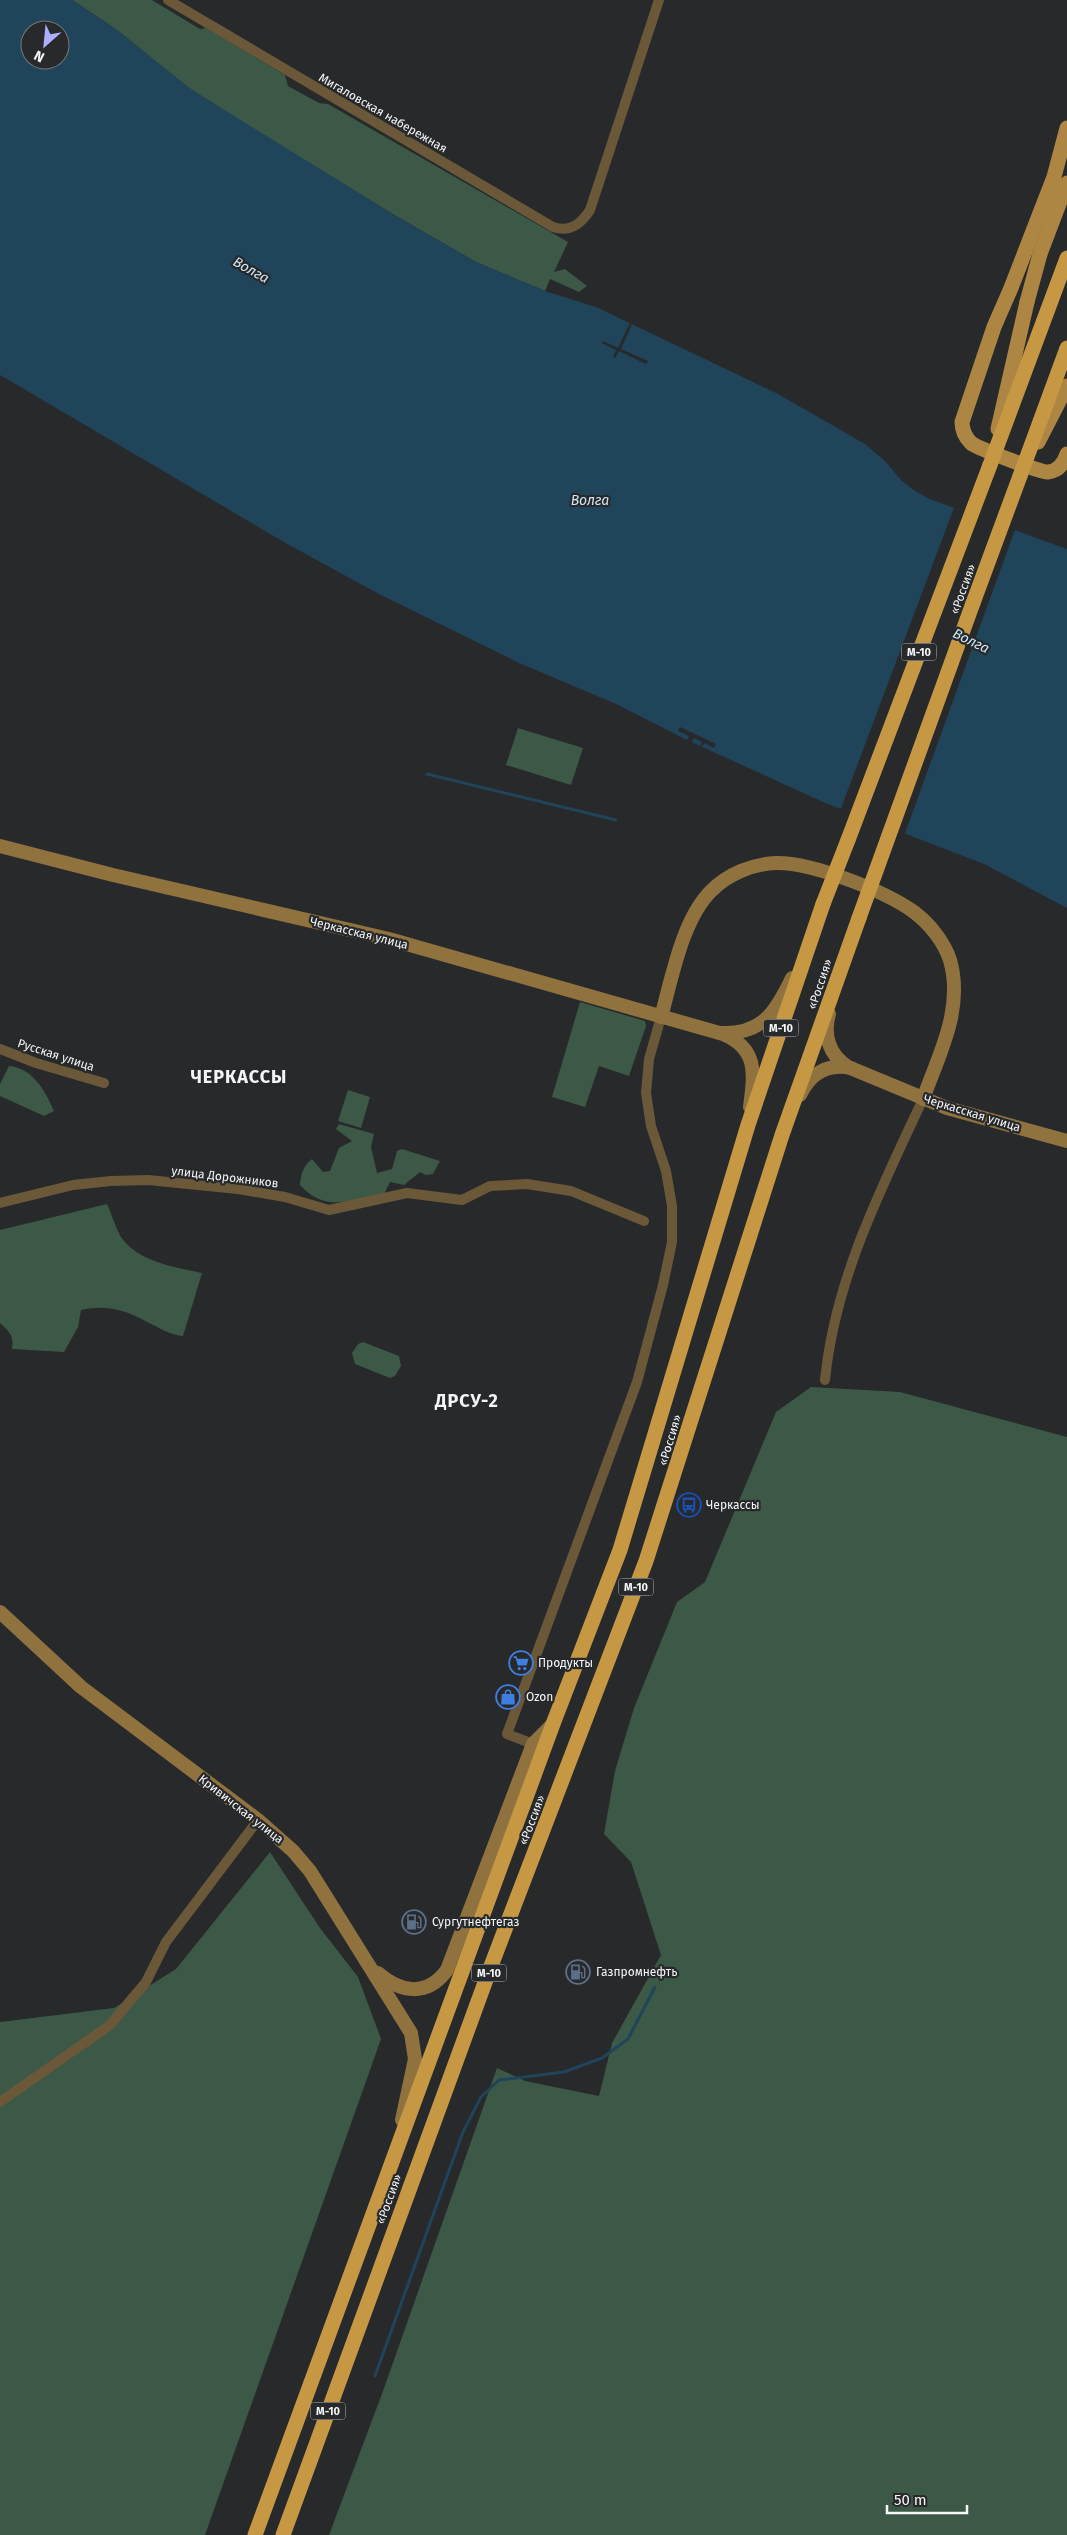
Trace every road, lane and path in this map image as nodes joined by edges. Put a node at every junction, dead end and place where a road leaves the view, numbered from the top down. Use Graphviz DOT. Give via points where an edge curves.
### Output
graph roads {
  1 [pos="168,0"];
  2 [pos="659,0"];
  3 [pos="1067,128"];
  4 [pos="1067,183"];
  5 [pos="1067,258"];
  6 [pos="1067,348"];
  7 [pos="1067,386"];
  8 [pos="1067,454"];
  9 [pos="990,465"];
  10 [pos="1020,476"];
  11 [pos="0,846"];
  12 [pos="814,931"];
  13 [pos="849,946"];
  14 [pos="660,1017"];
  15 [pos="714,1032"];
  16 [pos="0,1049"];
  17 [pos="852,1069"];
  18 [pos="104,1083"];
  19 [pos="923,1099"];
  20 [pos="748,1125"];
  21 [pos="782,1135"];
  22 [pos="1067,1141"];
  23 [pos="0,1203"];
  24 [pos="644,1221"];
  25 [pos="825,1380"];
  26 [pos="0,1612"];
  27 [pos="553,1724"];
  28 [pos="533,1744"];
  29 [pos="258,1820"];
  30 [pos="368,1964"];
  31 [pos="0,2102"];
  32 [pos="397,2148"];
  33 [pos="255,2535"];
  34 [pos="283,2535"];
  1 -- 2 [label="street, Мигаловская набережная" via="553,227 569,229 577,226 590,210"];
  3 -- 8 [label="main road" via="1054,177 994,327 962,422 965,435 974,445 1040,471 1050,472 1059,468"];
  4 -- 9 [label="main road, bridge" via="1040,254"];
  5 -- 9 [label="highway, «Россия» / М-10, bridge"];
  6 -- 10 [label="highway, «Россия» / М-10, bridge"];
  7 -- 10 [label="main road, bridge"];
  9 -- 12 [label="highway, «Россия» / М-10, bridge"];
  10 -- 13 [label="highway, «Россия» / М-10, bridge"];
  11 -- 14 [label="street, Черкасская улица" via="389,939"];
  12 -- 15 [label="street, Черкасская улица" via="783,998 769,1017 744,1031"];
  12 -- 20 [label="highway, «Россия» / М-10"];
  13 -- 17 [label="street, Черкасская улица" via="826,1032 835,1056"];
  13 -- 21 [label="highway, «Россия» / М-10"];
  14 -- 15 [label="street, Черкасская улица"];
  14 -- 19 [label="street" via="692,919 716,886 740,871 766,864 791,864 830,874 910,909 932,929 945,949 954,983 954,1008"];
  14 -- 28 [label="street" via="649,1059 646,1092 651,1126 670,1189 672,1242 637,1382 507,1734"];
  15 -- 20 [label="street, Черкасская улица" via="737,1043 752,1063 754,1071"];
  16 -- 18 [label="street, Русская улица"];
  17 -- 19 [label="street, Черкасская улица"];
  17 -- 21 [label="street, Черкасская улица" via="831,1067 813,1076 803,1089"];
  19 -- 22 [label="street, Черкасская улица"];
  19 -- 25 [label="street" via="850,1265 829,1343"];
  20 -- 27 [label="highway, «Россия» / М-10" via="620,1550"];
  21 -- 34 [label="highway, «Россия» / М-10" via="646,1561 491,1966"];
  23 -- 24 [label="street, улица Дорожников" via="73,1185 148,1180 245,1190 329,1210 407,1193 462,1200 490,1186 527,1184 571,1191"];
  26 -- 29 [label="street, Кривичская улица" via="81,1687"];
  27 -- 28 [label="street"];
  27 -- 32 [label="highway, «Россия» / М-10"];
  28 -- 30 [label="street" via="447,1970 428,1986 408,1989 389,1983"];
  29 -- 30 [label="street, Кривичская улица" via="310,1870"];
  29 -- 31 [label="street" via="166,1942 146,1982 110,2025"];
  30 -- 32 [label="street, Кривичская улица" via="408,2028 414,2046 414,2065"];
  32 -- 33 [label="highway, «Россия» / М-10"];
}
